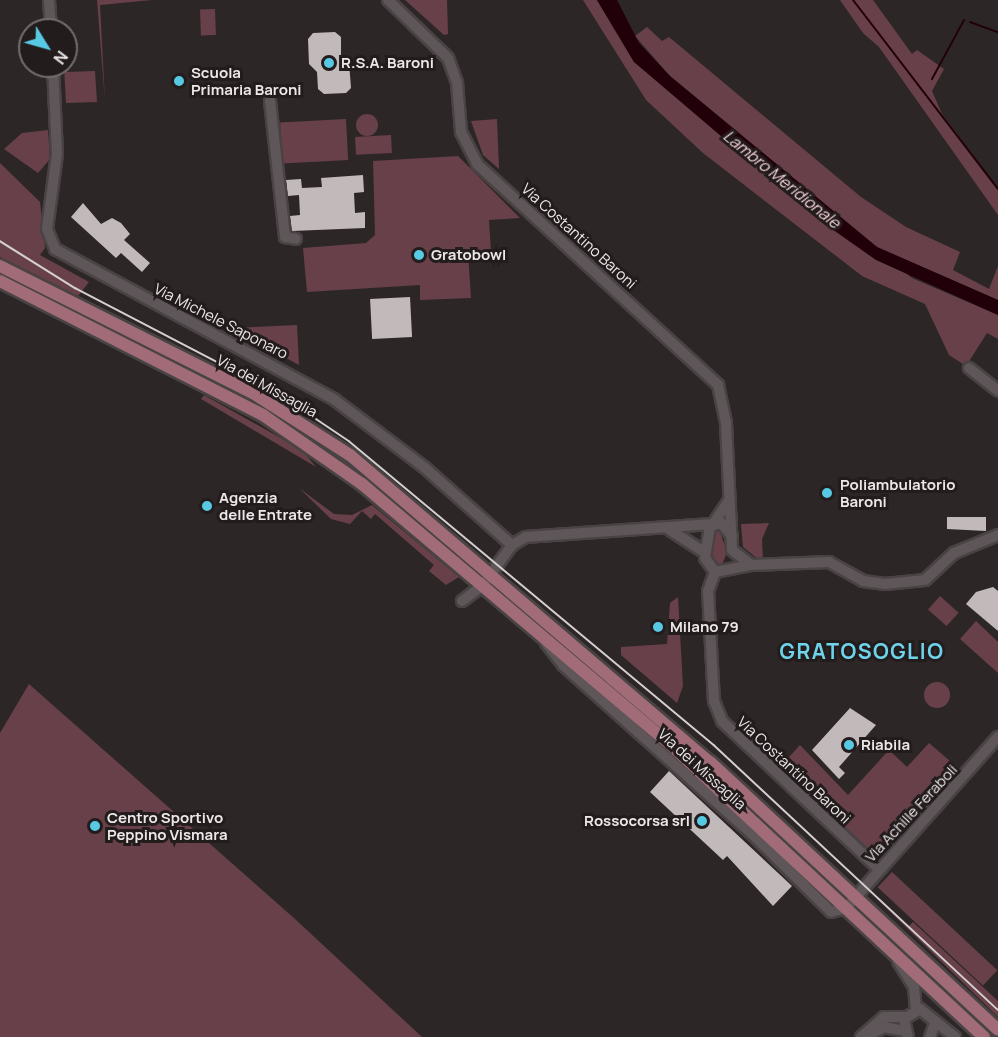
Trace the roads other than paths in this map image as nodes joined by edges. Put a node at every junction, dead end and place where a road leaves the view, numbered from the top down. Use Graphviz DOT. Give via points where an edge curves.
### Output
graph roads {
  1 [pos="49,0"];
  2 [pos="388,0"];
  3 [pos="50,18"];
  4 [pos="54,78"];
  5 [pos="270,100"];
  6 [pos="296,239"];
  7 [pos="0,266"];
  8 [pos="0,281"];
  9 [pos="969,368"];
  10 [pos="998,391"];
  11 [pos="729,500"];
  12 [pos="712,524"];
  13 [pos="670,530"];
  14 [pos="732,536"];
  15 [pos="995,540"];
  16 [pos="512,545"];
  17 [pos="732,550"];
  18 [pos="704,552"];
  19 [pos="751,565"];
  20 [pos="727,570"];
  21 [pos="715,572"];
  22 [pos="491,576"];
  23 [pos="482,586"];
  24 [pos="462,601"];
  25 [pos="998,737"];
  26 [pos="784,832"];
  27 [pos="760,835"];
  28 [pos="886,867"];
  29 [pos="855,897"];
  30 [pos="846,908"];
  31 [pos="893,953"];
  32 [pos="916,1009"];
  33 [pos="904,1017"];
  34 [pos="935,1023"];
  35 [pos="998,1030"];
  36 [pos="906,1034"];
  37 [pos="950,1035"];
  38 [pos="931,1036"];
  39 [pos="863,1037"];
  40 [pos="984,1037"];
  1 -- 3 [label="street"];
  2 -- 11 [label="street, Via Costantino Baroni" via="448,58 457,83 461,132 477,164 718,385 725,416"];
  4 -- 16 [label="street, Via Michele Saponaro" via="57,154 47,233 55,249 335,400 424,467"];
  5 -- 6 [label="street" via="285,237"];
  7 -- 22 [label="main road, Via dei Missaglia" via="300,420 350,455"];
  8 -- 23 [label="main road, Via dei Missaglia" via="262,415 362,484"];
  9 -- 10 [label="street"];
  11 -- 12 [label="street"];
  11 -- 14 [label="street, Via Costantino Baroni"];
  12 -- 13 [label="street"];
  12 -- 14 [label="street" via="721,523"];
  12 -- 18 [label="street"];
  13 -- 16 [label="street" via="526,537"];
  13 -- 18 [label="street"];
  14 -- 17 [label="street, Via Costantino Baroni"];
  15 -- 19 [label="street" via="954,553 921,581 866,582 829,562"];
  16 -- 22 [label="street"];
  17 -- 19 [label="street"];
  17 -- 20 [label="street, Via Costantino Baroni"];
  18 -- 21 [label="street" via="707,565"];
  19 -- 20 [label="street"];
  20 -- 21 [label="street"];
  21 -- 28 [label="street, Via Costantino Baroni" via="708,591 714,701 722,722"];
  22 -- 23 [label="street"];
  22 -- 26 [label="main road, Via dei Missaglia" via="710,762"];
  23 -- 24 [label="street"];
  23 -- 27 [label="main road, Via dei Missaglia"];
  25 -- 28 [label="street, Via Achille Feraboli"];
  26 -- 27 [label="street"];
  26 -- 29 [label="main road, Via dei Missaglia"];
  27 -- 30 [label="main road, Via dei Missaglia"];
  28 -- 29 [label="street, Via Achille Feraboli"];
  29 -- 30 [label="street, Via Achille Feraboli"];
  29 -- 35 [label="main road, Via dei Missaglia"];
  30 -- 31 [label="main road, Via dei Missaglia"];
  31 -- 32 [label="street" via="914,987"];
  31 -- 40 [label="main road, Via dei Missaglia"];
  32 -- 33 [label="street"];
  32 -- 34 [label="street" via="927,1011"];
  33 -- 36 [label="street"];
  33 -- 39 [label="street" via="884,1017"];
  34 -- 37 [label="street"];
  34 -- 38 [label="street"];
  36 -- 39 [label="street" via="884,1027"];
  37 -- 38 [label="street"];
}
